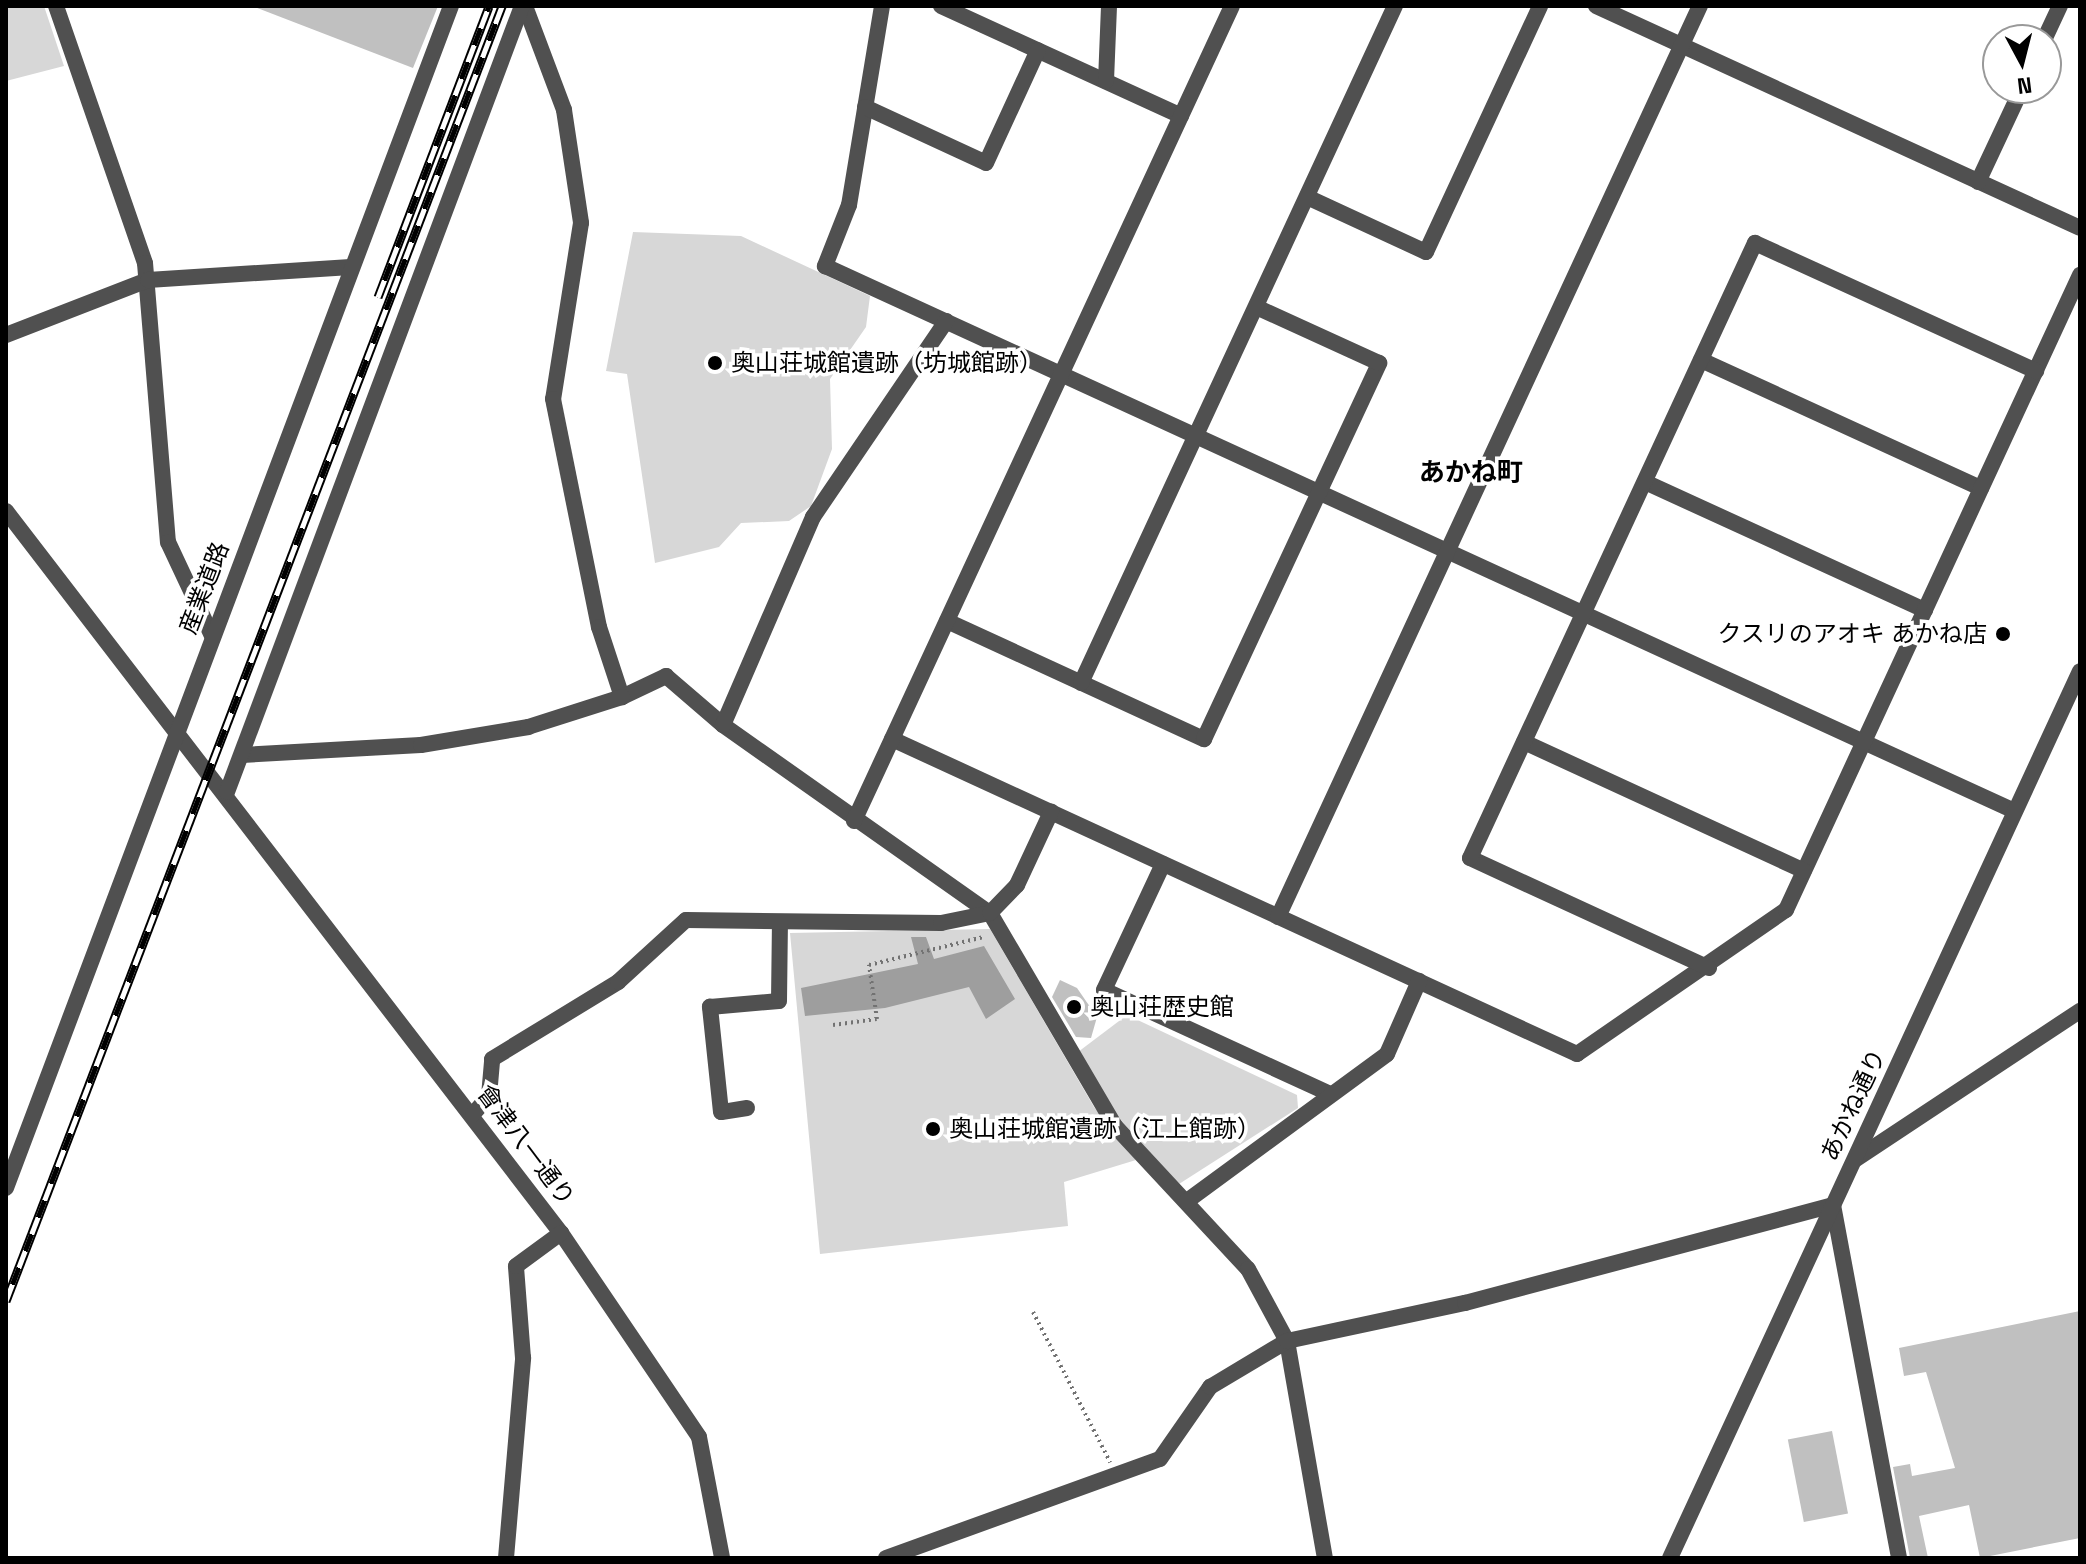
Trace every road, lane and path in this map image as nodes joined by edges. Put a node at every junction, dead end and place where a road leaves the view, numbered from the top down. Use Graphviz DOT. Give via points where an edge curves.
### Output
graph roads {
  1 [pos="56,6"];
  2 [pos="451,6"];
  3 [pos="523,6"];
  4 [pos="882,6"];
  5 [pos="941,6"];
  6 [pos="1109,6"];
  7 [pos="1232,6"];
  8 [pos="1395,6"];
  9 [pos="1540,6"];
  10 [pos="1596,6"];
  11 [pos="1700,6"];
  12 [pos="1682,45"];
  13 [pos="1038,50"];
  14 [pos="1106,81"];
  15 [pos="2015,104"];
  16 [pos="865,107"];
  17 [pos="1181,116"];
  18 [pos="1978,182"];
  19 [pos="1307,197"];
  20 [pos="2080,228"];
  21 [pos="351,267"];
  22 [pos="2080,275"];
  23 [pos="148,280"];
  24 [pos="1256,307"];
  25 [pos="946,321"];
  26 [pos="6,335"];
  27 [pos="1701,360"];
  28 [pos="2036,371"];
  29 [pos="1061,374"];
  30 [pos="1196,436"];
  31 [pos="1645,482"];
  32 [pos="1981,488"];
  33 [pos="1319,492"];
  34 [pos="6,511"];
  35 [pos="1447,551"];
  36 [pos="1925,610"];
  37 [pos="1584,614"];
  38 [pos="947,621"];
  39 [pos="212,636"];
  40 [pos="2080,671"];
  41 [pos="1081,683"];
  42 [pos="622,697"];
  43 [pos="723,725"];
  44 [pos="176,733"];
  45 [pos="892,739"];
  46 [pos="1524,742"];
  47 [pos="1864,742"];
  48 [pos="242,755"];
  49 [pos="227,792"];
  50 [pos="2012,810"];
  51 [pos="1051,812"];
  52 [pos="854,821"];
  53 [pos="1163,864"];
  54 [pos="1804,871"];
  55 [pos="990,913"];
  56 [pos="1278,917"];
  57 [pos="780,922"];
  58 [pos="996,949"];
  59 [pos="1709,968"];
  60 [pos="1419,981"];
  61 [pos="2080,1011"];
  62 [pos="833,1025"];
  63 [pos="1330,1094"];
  64 [pos="747,1108"];
  65 [pos="473,1114"];
  66 [pos="1856,1159"];
  67 [pos="6,1188"];
  68 [pos="1187,1201"];
  69 [pos="1833,1205"];
  70 [pos="561,1233"];
  71 [pos="1033,1312"];
  72 [pos="1287,1341"];
  73 [pos="1117,1475"];
  74 [pos="506,1558"];
  75 [pos="722,1558"];
  76 [pos="886,1558"];
  77 [pos="1325,1558"];
  78 [pos="1670,1558"];
  79 [pos="1899,1558"];
  1 -- 23 [label="street"];
  2 -- 21 [label="street, 産業道路"];
  3 -- 42 [label="street" via="564,110 581,223 553,399 599,627"];
  3 -- 48 [label="street"];
  4 -- 16 [label="street"];
  5 -- 13 [label="street"];
  6 -- 14 [label="street"];
  7 -- 17 [label="street"];
  8 -- 19 [label="street"];
  9 -- 19 [label="street" via="1426,252"];
  10 -- 12 [label="street"];
  11 -- 12 [label="street"];
  12 -- 18 [label="street"];
  12 -- 35 [label="street"];
  13 -- 14 [label="street"];
  13 -- 16 [label="street" via="986,163"];
  14 -- 17 [label="street"];
  15 -- 18 [label="street"];
  16 -- 25 [label="street" via="849,205 825,266"];
  17 -- 29 [label="street"];
  18 -- 20 [label="street"];
  19 -- 24 [label="street"];
  21 -- 23 [label="street"];
  21 -- 39 [label="street, 産業道路"];
  22 -- 28 [label="street"];
  23 -- 26 [label="street"];
  23 -- 39 [label="street" via="168,542"];
  24 -- 30 [label="street"];
  24 -- 33 [label="street" via="1379,363"];
  25 -- 29 [label="street"];
  25 -- 43 [label="street" via="813,517"];
  27 -- 28 [label="street" via="1755,243"];
  27 -- 31 [label="street"];
  27 -- 32 [label="street"];
  28 -- 32 [label="street"];
  29 -- 30 [label="street"];
  29 -- 38 [label="street"];
  30 -- 33 [label="street"];
  30 -- 41 [label="street"];
  31 -- 36 [label="street"];
  31 -- 37 [label="street"];
  32 -- 36 [label="street"];
  33 -- 35 [label="street"];
  33 -- 41 [label="street" via="1204,739"];
  34 -- 44 [label="street, 會津八一通り"];
  35 -- 37 [label="street"];
  35 -- 56 [label="street"];
  36 -- 47 [label="street"];
  37 -- 46 [label="street"];
  37 -- 47 [label="street"];
  38 -- 41 [label="street"];
  38 -- 45 [label="street"];
  39 -- 44 [label="street, 産業道路"];
  40 -- 50 [label="street, あかね通り"];
  42 -- 43 [label="street" via="666,676"];
  42 -- 48 [label="street" via="528,727 421,745"];
  43 -- 52 [label="street"];
  44 -- 49 [label="street, 會津八一通り"];
  44 -- 67 [label="street, 産業道路"];
  45 -- 51 [label="street"];
  45 -- 52 [label="street"];
  46 -- 54 [label="street"];
  46 -- 59 [label="street" via="1470,858"];
  47 -- 50 [label="street"];
  47 -- 54 [label="street"];
  48 -- 49 [label="street"];
  49 -- 65 [label="street, 會津八一通り"];
  50 -- 66 [label="street, あかね通り"];
  51 -- 53 [label="street"];
  51 -- 55 [label="street" via="1017,885"];
  52 -- 55 [label="street"];
  53 -- 56 [label="street"];
  53 -- 63 [label="street" via="1104,990"];
  54 -- 59 [label="street" via="1786,910"];
  55 -- 57 [label="street" via="941,923"];
  55 -- 68 [label="street" via="1115,1126"];
  56 -- 60 [label="street"];
  57 -- 64 [label="street" via="779,1001 710,1007 721,1112"];
  57 -- 65 [label="street" via="686,920 618,982 492,1059 489,1096"];
  58 -- 62 [label="path" via="989,936 869,965 877,1019"];
  59 -- 60 [label="street" via="1577,1054"];
  60 -- 63 [label="street" via="1387,1054"];
  61 -- 66 [label="street"];
  63 -- 68 [label="street"];
  65 -- 70 [label="street, 會津八一通り"];
  66 -- 69 [label="street, あかね通り"];
  68 -- 72 [label="street" via="1248,1269"];
  69 -- 72 [label="street" via="1465,1303"];
  69 -- 78 [label="street, あかね通り"];
  69 -- 79 [label="street"];
  70 -- 74 [label="street" via="516,1266 523,1358"];
  70 -- 75 [label="street, 會津八一通り" via="699,1437"];
  71 -- 73 [label="path"];
  72 -- 73 [label="street" via="1210,1387 1160,1459"];
  72 -- 77 [label="street"];
  73 -- 76 [label="street"];
}
